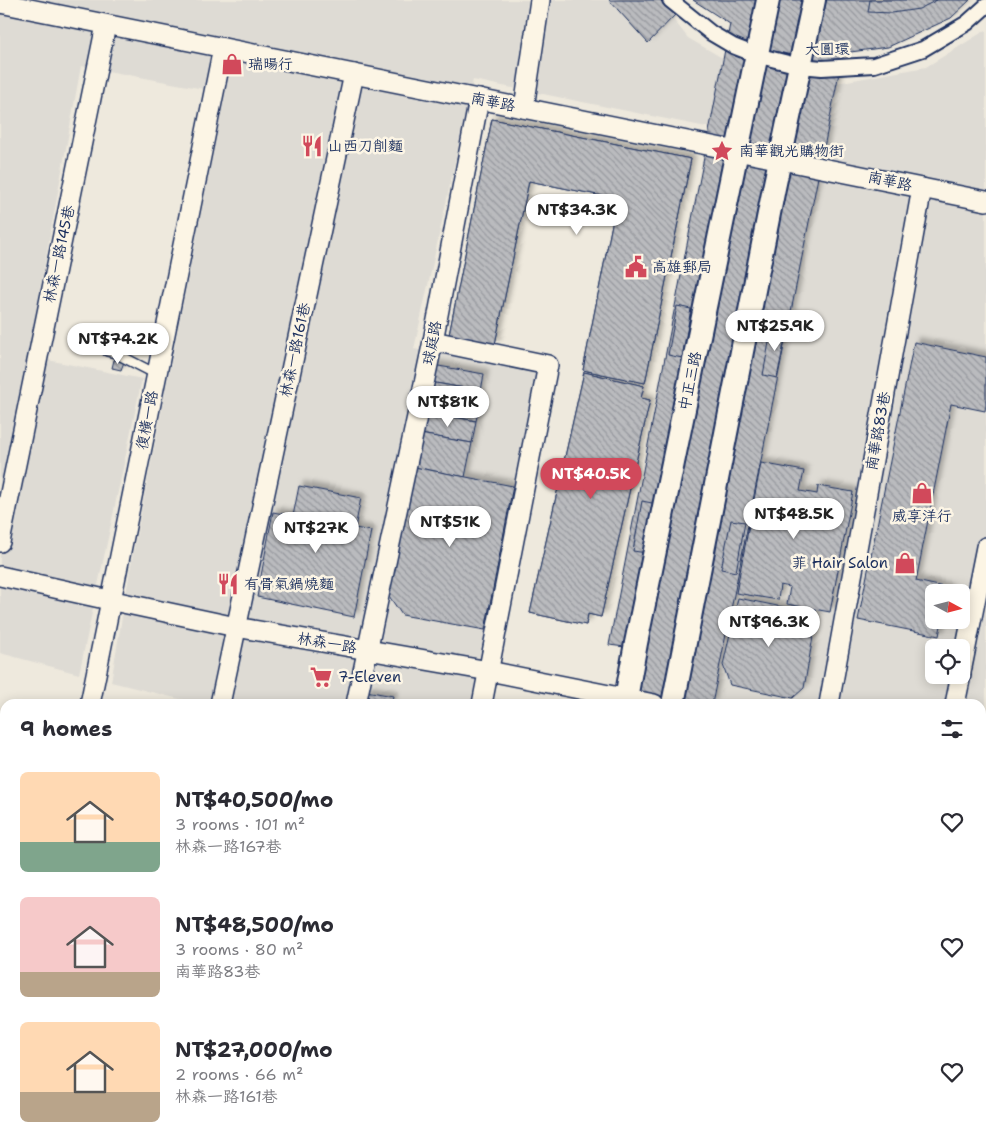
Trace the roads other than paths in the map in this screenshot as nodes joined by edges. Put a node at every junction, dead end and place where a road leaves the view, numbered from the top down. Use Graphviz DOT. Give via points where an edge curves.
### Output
graph roads {
  1 [pos="540,0"];
  2 [pos="670,0"];
  3 [pos="768,0"];
  4 [pos="814,0"];
  5 [pos="0,3"];
  6 [pos="986,6"];
  7 [pos="106,24"];
  8 [pos="223,48"];
  9 [pos="756,55"];
  10 [pos="800,66"];
  11 [pos="354,74"];
  12 [pos="479,99"];
  13 [pos="524,108"];
  14 [pos="738,151"];
  15 [pos="780,159"];
  16 [pos="922,188"];
  17 [pos="986,201"];
  18 [pos="432,341"];
  19 [pos="107,351"];
  20 [pos="156,374"];
  21 [pos="0,542"];
  22 [pos="986,547"];
  23 [pos="0,576"];
  24 [pos="110,601"];
  25 [pos="236,627"];
  26 [pos="968,639"];
  27 [pos="368,650"];
  28 [pos="488,671"];
  29 [pos="959,684"];
  30 [pos="91,699"];
  31 [pos="221,699"];
  32 [pos="357,699"];
  33 [pos="483,699"];
  34 [pos="616,699"];
  35 [pos="625,699"];
  36 [pos="674,699"];
  37 [pos="830,699"];
  38 [pos="956,699"];
  1 -- 13 [label="street"];
  2 -- 9 [label="street, 大圓環" via="711,33"];
  3 -- 9 [label="street, 中正三路"];
  4 -- 10 [label="street"];
  5 -- 7 [label="street, 南華路"];
  6 -- 10 [label="street, 大圓環" via="967,23 923,49 874,65"];
  7 -- 8 [label="street, 南華路"];
  7 -- 21 [label="street, 林森一路145巷"];
  8 -- 11 [label="street, 南華路"];
  8 -- 20 [label="street, 復橫一路"];
  9 -- 10 [label="street, 大圓環"];
  9 -- 14 [label="street, 中正三路"];
  10 -- 15 [label="street"];
  11 -- 12 [label="street, 南華路"];
  11 -- 25 [label="street, 林森一路161巷"];
  12 -- 13 [label="street, 南華路"];
  12 -- 18 [label="street, 球庭路"];
  13 -- 14 [label="street, 南華路"];
  14 -- 15 [label="street, 南華路"];
  14 -- 35 [label="street, 中正三路"];
  15 -- 16 [label="street, 南華路"];
  15 -- 36 [label="street"];
  16 -- 17 [label="street, 南華路"];
  16 -- 37 [label="street, 南華路83巷"];
  18 -- 27 [label="street, 球庭路"];
  18 -- 28 [label="street" via="548,366"];
  19 -- 20 [label="lane"];
  20 -- 24 [label="street, 復橫一路"];
  22 -- 26 [label="street"];
  23 -- 24 [label="street, 林森一路"];
  24 -- 25 [label="street, 林森一路"];
  24 -- 30 [label="street, 復橫一路"];
  25 -- 27 [label="street, 林森一路"];
  25 -- 31 [label="street, 林森一路161巷"];
  27 -- 28 [label="street, 林森一路"];
  27 -- 32 [label="street, 球庭路"];
  28 -- 33 [label="street"];
  28 -- 34 [label="street, 林森一路"];
  29 -- 38 [label="street"];
}
